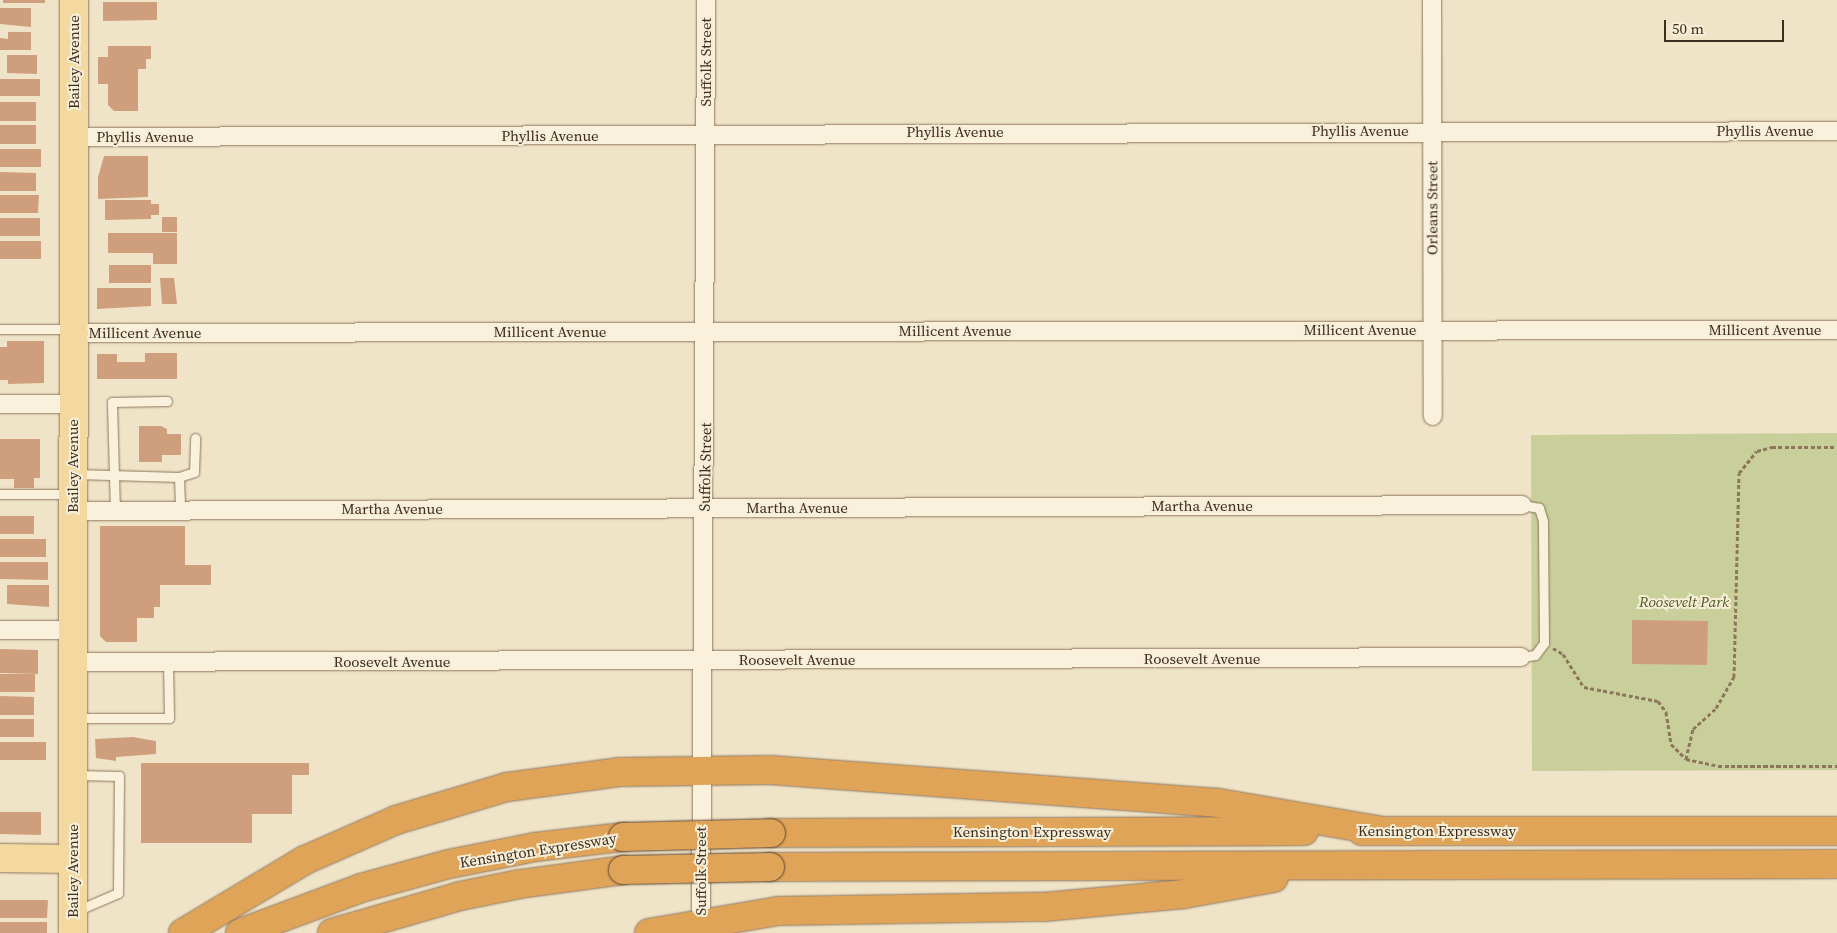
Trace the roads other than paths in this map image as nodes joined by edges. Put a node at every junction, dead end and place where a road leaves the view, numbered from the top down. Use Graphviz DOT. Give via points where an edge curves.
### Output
graph roads {
  1 [pos="74,0"];
  2 [pos="706,0"];
  3 [pos="1432,0"];
  4 [pos="1432,131"];
  5 [pos="1837,131"];
  6 [pos="706,134"];
  7 [pos="73,137"];
  8 [pos="0,329"];
  9 [pos="1433,330"];
  10 [pos="1837,330"];
  11 [pos="73,331"];
  12 [pos="706,332"];
  13 [pos="167,401"];
  14 [pos="0,404"];
  15 [pos="73,404"];
  16 [pos="1433,416"];
  17 [pos="194,438"];
  18 [pos="113,476"];
  19 [pos="179,477"];
  20 [pos="73,493"];
  21 [pos="0,494"];
  22 [pos="1522,505"];
  23 [pos="704,509"];
  24 [pos="180,510"];
  25 [pos="114,511"];
  26 [pos="0,630"];
  27 [pos="73,630"];
  28 [pos="1521,657"];
  29 [pos="700,661"];
  30 [pos="73,662"];
  31 [pos="168,663"];
  32 [pos="73,718"];
  33 [pos="701,769"];
  34 [pos="73,775"];
  35 [pos="1381,831"];
  36 [pos="1837,831"];
  37 [pos="0,858"];
  38 [pos="73,859"];
  39 [pos="1837,864"];
  40 [pos="1349,865"];
  41 [pos="73,923"];
  42 [pos="701,930"];
  43 [pos="183,933"];
  44 [pos="240,933"];
  45 [pos="332,933"];
  46 [pos="649,933"];
  1 -- 7 [label="main road, Bailey Avenue"];
  2 -- 6 [label="street, Suffolk Street"];
  3 -- 4 [label="street, Orleans Street"];
  4 -- 5 [label="street, Phyllis Avenue"];
  4 -- 6 [label="street, Phyllis Avenue"];
  4 -- 9 [label="street, Orleans Street"];
  6 -- 7 [label="street, Phyllis Avenue"];
  6 -- 12 [label="street, Suffolk Street"];
  7 -- 11 [label="main road, Bailey Avenue"];
  8 -- 11 [label="lane"];
  9 -- 10 [label="street, Millicent Avenue"];
  9 -- 12 [label="street, Millicent Avenue"];
  9 -- 16 [label="street, Orleans Street"];
  11 -- 12 [label="street, Millicent Avenue"];
  11 -- 15 [label="main road, Bailey Avenue"];
  12 -- 23 [label="street, Suffolk Street"];
  13 -- 18 [label="lane" via="112,402"];
  14 -- 15 [label="street"];
  15 -- 20 [label="main road, Bailey Avenue"];
  17 -- 19 [label="lane" via="194,472"];
  18 -- 19 [label="lane"];
  18 -- 20 [label="lane"];
  18 -- 25 [label="lane"];
  19 -- 24 [label="lane"];
  20 -- 21 [label="lane"];
  20 -- 25 [label="street, Martha Avenue"];
  20 -- 27 [label="main road, Bailey Avenue"];
  22 -- 23 [label="street, Martha Avenue"];
  22 -- 28 [label="lane" via="1539,508 1544,521 1544,643 1535,656"];
  23 -- 24 [label="street, Martha Avenue"];
  23 -- 29 [label="street, Suffolk Street"];
  24 -- 25 [label="street, Martha Avenue"];
  26 -- 27 [label="street"];
  27 -- 30 [label="main road, Bailey Avenue"];
  28 -- 29 [label="street, Roosevelt Avenue"];
  29 -- 31 [label="street, Roosevelt Avenue"];
  29 -- 33 [label="street, Suffolk Street"];
  30 -- 31 [label="street, Roosevelt Avenue"];
  30 -- 32 [label="main road, Bailey Avenue"];
  31 -- 32 [label="lane" via="169,718"];
  32 -- 34 [label="main road, Bailey Avenue"];
  33 -- 35 [label="highway" via="813,772 1218,803"];
  33 -- 42 [label="street, Suffolk Street"];
  33 -- 43 [label="highway" via="645,770 564,778 453,800 350,838 305,860"];
  34 -- 38 [label="main road, Bailey Avenue"];
  34 -- 41 [label="lane" via="119,776 118,893"];
  35 -- 36 [label="highway, Kensington Expressway"];
  35 -- 44 [label="highway, Kensington Expressway, bridge" via="623,836 535,847 449,864 361,888"];
  37 -- 38 [label="main road"];
  38 -- 41 [label="main road, Bailey Avenue"];
  39 -- 40 [label="highway, Kensington Expressway"];
  40 -- 42 [label="highway" via="1184,894 990,909 778,912"];
  40 -- 45 [label="highway, Kensington Expressway, bridge" via="770,866 622,870 460,896"];
  42 -- 46 [label="highway"];
}
